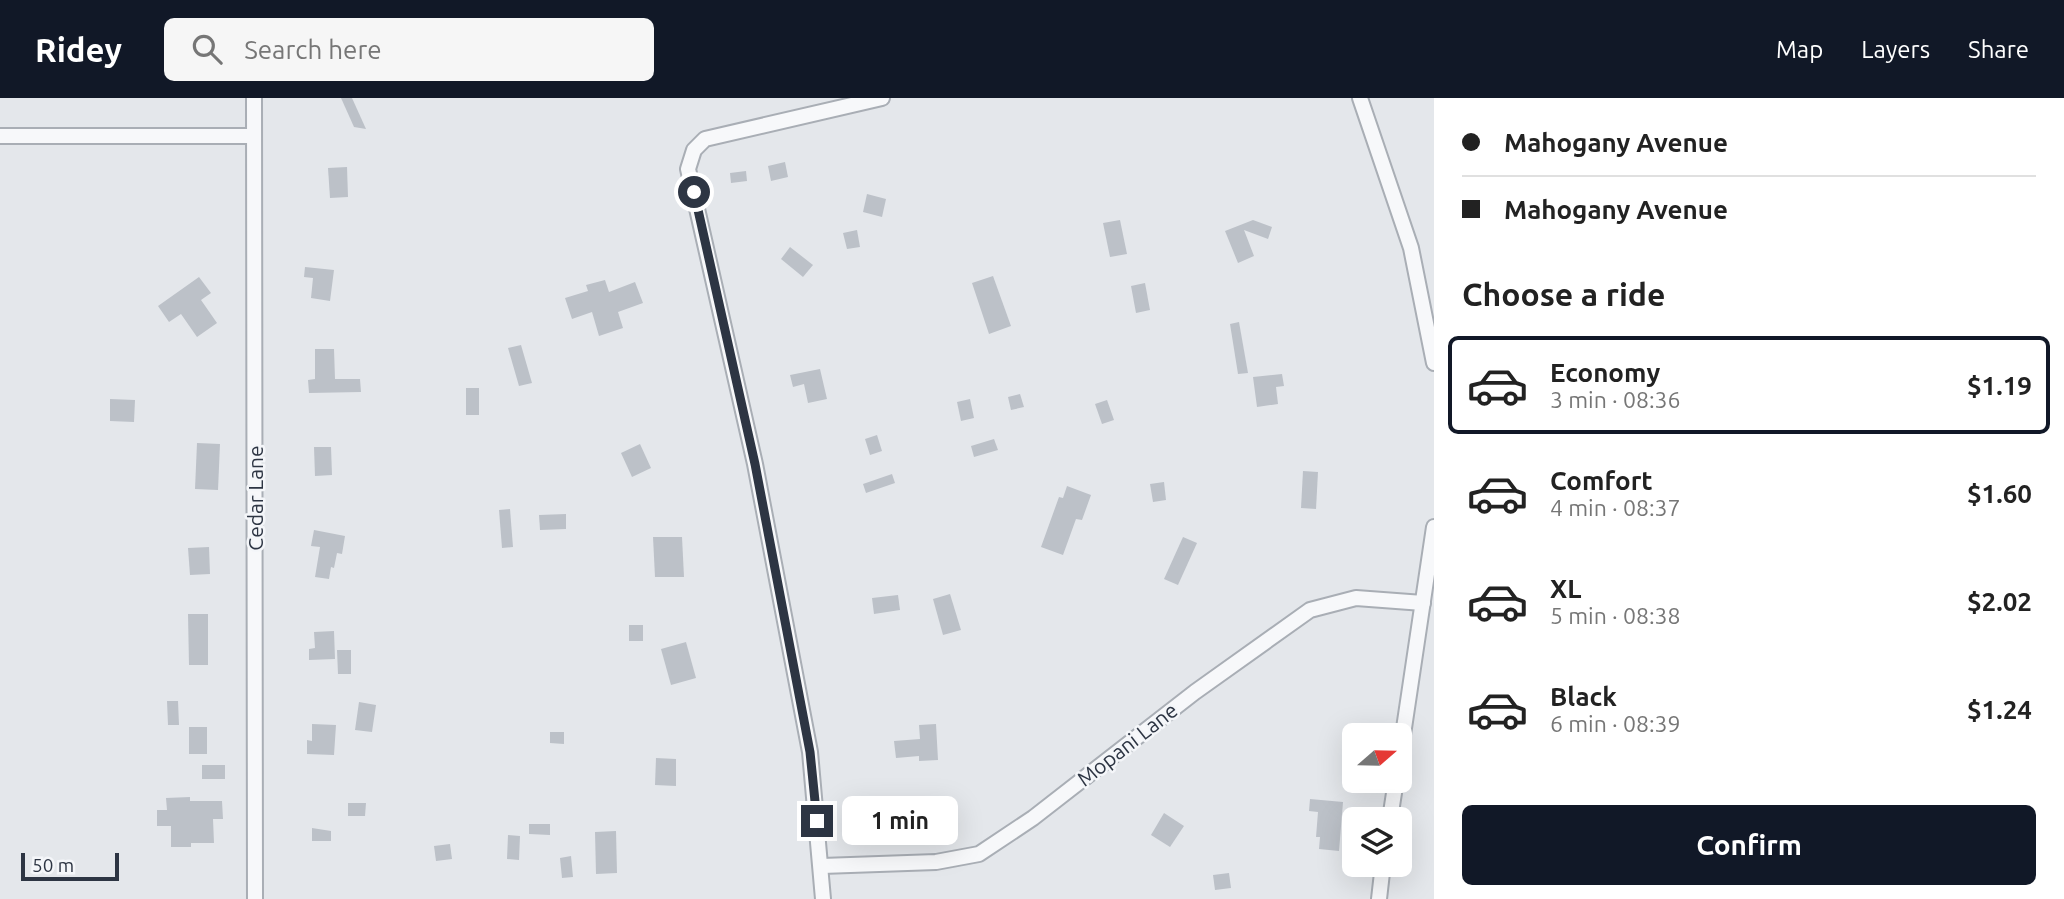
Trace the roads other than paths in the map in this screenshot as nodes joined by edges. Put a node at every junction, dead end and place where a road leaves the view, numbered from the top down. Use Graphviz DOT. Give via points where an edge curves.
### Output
graph roads {
  1 [pos="254,98"];
  2 [pos="882,98"];
  3 [pos="1360,98"];
  4 [pos="0,136"];
  5 [pos="254,136"];
  6 [pos="1434,363"];
  7 [pos="1434,527"];
  8 [pos="1423,603"];
  9 [pos="1405,723"];
  10 [pos="822,866"];
  11 [pos="1382,877"];
  12 [pos="255,899"];
  13 [pos="823,899"];
  14 [pos="1379,899"];
  1 -- 5 [label="street, Cedar Lane"];
  2 -- 10 [label="street" via="705,139 692,154 688,169 755,464 807,739"];
  3 -- 6 [label="street" via="1410,248"];
  4 -- 5 [label="street"];
  5 -- 12 [label="street, Cedar Lane"];
  7 -- 8 [label="street"];
  8 -- 9 [label="street"];
  8 -- 10 [label="street, Mopani Lane" via="1356,598 1310,610 979,855 936,862"];
  10 -- 13 [label="street"];
  11 -- 14 [label="street"];
}
